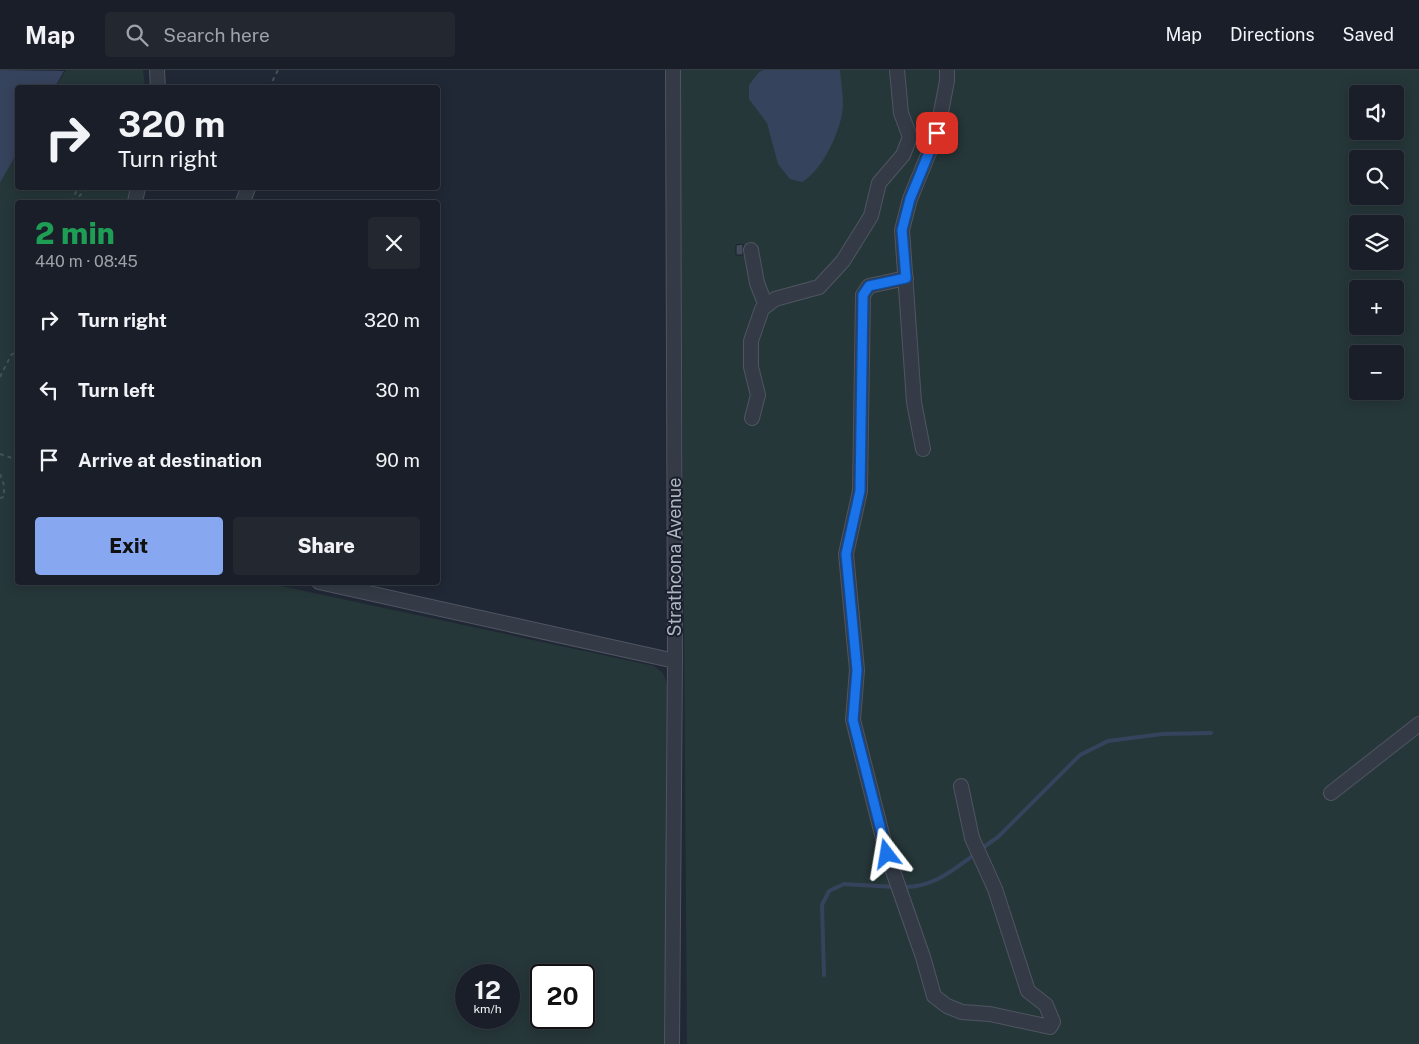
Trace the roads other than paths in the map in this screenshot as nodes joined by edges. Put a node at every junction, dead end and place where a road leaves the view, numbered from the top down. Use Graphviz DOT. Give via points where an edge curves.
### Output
graph roads {
  1 [pos="158,70"];
  2 [pos="673,70"];
  3 [pos="897,70"];
  4 [pos="947,70"];
  5 [pos="158,85"];
  6 [pos="751,250"];
  7 [pos="906,278"];
  8 [pos="766,306"];
  9 [pos="752,418"];
  10 [pos="923,449"];
  11 [pos="333,585"];
  12 [pos="675,661"];
  13 [pos="1419,724"];
  14 [pos="961,786"];
  15 [pos="1331,793"];
  16 [pos="672,1044"];
  1 -- 5 [label="lane"];
  2 -- 12 [label="lane, Strathcona Avenue"];
  3 -- 8 [label="lane" via="901,113 910,137 903,155 879,183 871,216 843,261 819,287 775,299"];
  4 -- 7 [label="lane" via="937,133 910,199 902,230"];
  6 -- 8 [label="lane" via="757,283"];
  7 -- 10 [label="lane" via="914,402"];
  7 -- 14 [label="lane" via="869,286 863,295 860,491 846,554 857,670 853,720 887,854 934,996 962,1012 990,1014 1050,1027 1053,1022 1046,1005 1028,991 995,889 972,838"];
  8 -- 9 [label="lane" via="751,341 750,367 758,395"];
  11 -- 12 [label="lane"];
  12 -- 16 [label="lane, Strathcona Avenue"];
  13 -- 15 [label="lane"];
}
